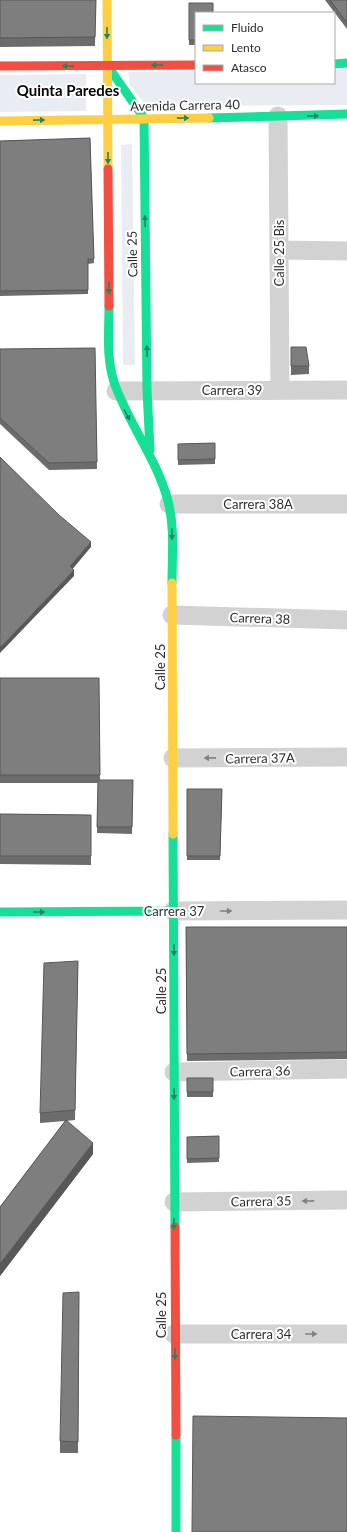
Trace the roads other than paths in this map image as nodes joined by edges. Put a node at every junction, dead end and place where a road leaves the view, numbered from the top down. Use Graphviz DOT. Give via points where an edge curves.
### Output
graph roads {
  1 [pos="107,0"];
  2 [pos="347,63"];
  3 [pos="335,64"];
  4 [pos="107,65"];
  5 [pos="195,65"];
  6 [pos="0,66"];
  7 [pos="347,114"];
  8 [pos="278,116"];
  9 [pos="144,118"];
  10 [pos="108,119"];
  11 [pos="0,121"];
  12 [pos="279,250"];
  13 [pos="347,251"];
  14 [pos="280,389"];
  15 [pos="147,390"];
  16 [pos="347,390"];
  17 [pos="116,391"];
  18 [pos="150,454"];
  19 [pos="169,504"];
  20 [pos="347,504"];
  21 [pos="172,615"];
  22 [pos="347,620"];
  23 [pos="347,757"];
  24 [pos="173,758"];
  25 [pos="347,910"];
  26 [pos="173,911"];
  27 [pos="0,912"];
  28 [pos="347,1069"];
  29 [pos="174,1072"];
  30 [pos="347,1200"];
  31 [pos="174,1202"];
  32 [pos="174,1334"];
  33 [pos="347,1334"];
  34 [pos="176,1532"];
  1 -- 4 [label="street, Calle 25, one-way"];
  2 -- 3 [label="street"];
  5 -- 4 [label="street, one-way"];
  4 -- 6 [label="street, one-way"];
  4 -- 9 [label="street"];
  4 -- 10 [label="street, Calle 25"];
  8 -- 7 [label="street, Avenida Carrera 40, one-way"];
  9 -- 8 [label="street, Avenida Carrera 40, one-way"];
  8 -- 12 [label="street, Calle 25 Bis"];
  9 -- 10 [label="street, Avenida Carrera 40"];
  15 -- 9 [label="street, Calle 25, one-way"];
  11 -- 10 [label="street, Avenida Carrera 40, one-way"];
  10 -- 17 [label="street, Calle 25, one-way" via="110,358"];
  12 -- 13 [label="street"];
  12 -- 14 [label="street, Calle 25 Bis"];
  14 -- 15 [label="street, Carrera 39"];
  14 -- 16 [label="street, Carrera 39"];
  15 -- 17 [label="street, Carrera 39"];
  15 -- 18 [label="street, Calle 25"];
  17 -- 18 [label="street, Calle 25, one-way" via="125,412"];
  18 -- 19 [label="street, Calle 25"];
  19 -- 20 [label="street, Carrera 38A"];
  19 -- 21 [label="street, Calle 25, one-way" via="172,524"];
  21 -- 22 [label="street, Carrera 38"];
  21 -- 24 [label="street, Calle 25"];
  23 -- 24 [label="street, Carrera 37A, one-way"];
  24 -- 26 [label="street, Calle 25"];
  26 -- 25 [label="street, Carrera 37, one-way"];
  27 -- 26 [label="street, Carrera 37, one-way"];
  26 -- 29 [label="street, Calle 25, one-way"];
  28 -- 29 [label="street, Carrera 36"];
  29 -- 31 [label="street, Calle 25, one-way"];
  30 -- 31 [label="street, Carrera 35, one-way"];
  31 -- 32 [label="street, Calle 25, one-way"];
  32 -- 33 [label="street, Carrera 34, one-way"];
  32 -- 34 [label="street, Calle 25, one-way"];
}
